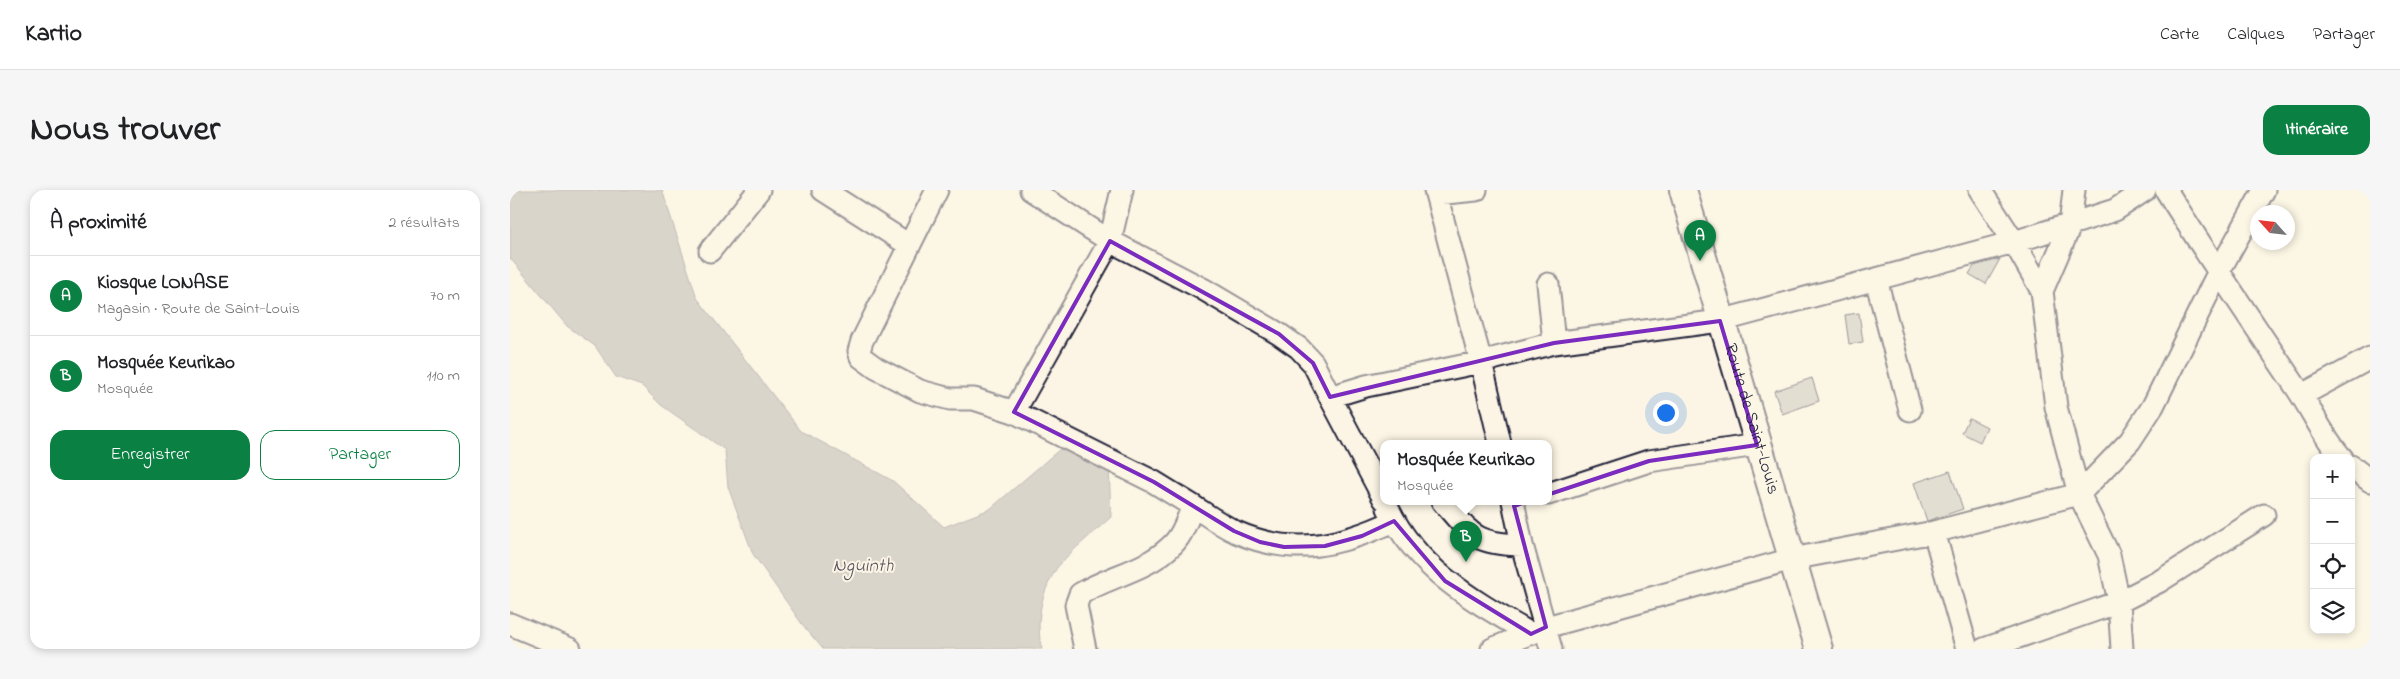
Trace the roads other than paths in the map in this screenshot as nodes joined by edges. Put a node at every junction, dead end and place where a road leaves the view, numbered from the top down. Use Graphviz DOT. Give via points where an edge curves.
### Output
graph roads {
  1 [pos="759,190"];
  2 [pos="937,190"];
  3 [pos="1031,190"];
  4 [pos="1122,190"];
  5 [pos="1476,190"];
  6 [pos="1683,190"];
  7 [pos="1980,190"];
  8 [pos="2074,190"];
  9 [pos="2145,190"];
  10 [pos="2166,190"];
  11 [pos="2264,190"];
  12 [pos="831,192"];
  13 [pos="1436,192"];
  14 [pos="2070,226"];
  15 [pos="1110,241"];
  16 [pos="2014,242"];
  17 [pos="909,245"];
  18 [pos="710,251"];
  19 [pos="2218,273"];
  20 [pos="1876,279"];
  21 [pos="1548,284"];
  22 [pos="2042,291"];
  23 [pos="1720,321"];
  24 [pos="1554,343"];
  25 [pos="2370,358"];
  26 [pos="1481,362"];
  27 [pos="2302,395"];
  28 [pos="1330,397"];
  29 [pos="1910,410"];
  30 [pos="1014,412"];
  31 [pos="1499,440"];
  32 [pos="1757,445"];
  33 [pos="2338,454"];
  34 [pos="1380,492"];
  35 [pos="1552,493"];
  36 [pos="2079,494"];
  37 [pos="1386,505"];
  38 [pos="1446,505"];
  39 [pos="1519,505"];
  40 [pos="1193,506"];
  41 [pos="2264,515"];
  42 [pos="1394,521"];
  43 [pos="1934,532"];
  44 [pos="1522,545"];
  45 [pos="1792,558"];
  46 [pos="2119,602"];
  47 [pos="510,624"];
  48 [pos="1538,631"];
  49 [pos="570,649"];
  50 [pos="1085,649"];
  51 [pos="1492,649"];
  52 [pos="1551,649"];
  53 [pos="1819,649"];
  54 [pos="1967,649"];
  55 [pos="1984,649"];
  56 [pos="2122,649"];
  1 -- 18 [label="street"];
  2 -- 17 [label="street"];
  3 -- 15 [label="street"];
  4 -- 15 [label="street"];
  5 -- 13 [label="street"];
  6 -- 23 [label="main road, Route de Saint-Louis"];
  7 -- 16 [label="street"];
  8 -- 14 [label="street"];
  9 -- 14 [label="street" via="2115,210"];
  10 -- 19 [label="street"];
  11 -- 19 [label="street"];
  12 -- 17 [label="street"];
  13 -- 26 [label="street"];
  14 -- 16 [label="street"];
  14 -- 22 [label="street"];
  15 -- 28 [label="street" via="1203,289 1299,348 1313,363"];
  15 -- 30 [label="street"];
  16 -- 20 [label="street"];
  16 -- 22 [label="street"];
  17 -- 30 [label="street" via="862,341 861,356 876,368 920,391 950,399 974,400"];
  19 -- 27 [label="street"];
  19 -- 36 [label="street" via="2148,413 2130,441"];
  20 -- 23 [label="street"];
  20 -- 29 [label="street"];
  21 -- 24 [label="street"];
  22 -- 36 [label="street" via="2056,407"];
  23 -- 24 [label="street"];
  23 -- 32 [label="main road, Route de Saint-Louis"];
  24 -- 26 [label="street"];
  25 -- 27 [label="street"];
  26 -- 28 [label="street" via="1366,386"];
  26 -- 31 [label="street"];
  27 -- 33 [label="street"];
  28 -- 34 [label="street"];
  30 -- 40 [label="street" via="1154,482"];
  32 -- 35 [label="street" via="1649,461"];
  32 -- 45 [label="main road, Route de Saint-Louis"];
  36 -- 43 [label="street"];
  36 -- 46 [label="street" via="2108,555"];
  37 -- 42 [label="street"];
  38 -- 44 [label="street" via="1476,538 1497,544"];
  39 -- 44 [label="street"];
  40 -- 42 [label="street" via="1234,531 1260,542 1284,547 1325,546 1362,536"];
  40 -- 50 [label="street" via="1182,532 1171,546 1141,567 1080,594 1076,605"];
  41 -- 46 [label="street" via="2160,581"];
  42 -- 48 [label="street" via="1444,580"];
  43 -- 45 [label="street"];
  43 -- 54 [label="street"];
  44 -- 48 [label="street"];
  45 -- 48 [label="street"];
  45 -- 53 [label="main road, Route de Saint-Louis"];
  46 -- 55 [label="street"];
  46 -- 56 [label="street"];
  47 -- 49 [label="street"];
  48 -- 51 [label="street"];
  48 -- 52 [label="street"];
}
